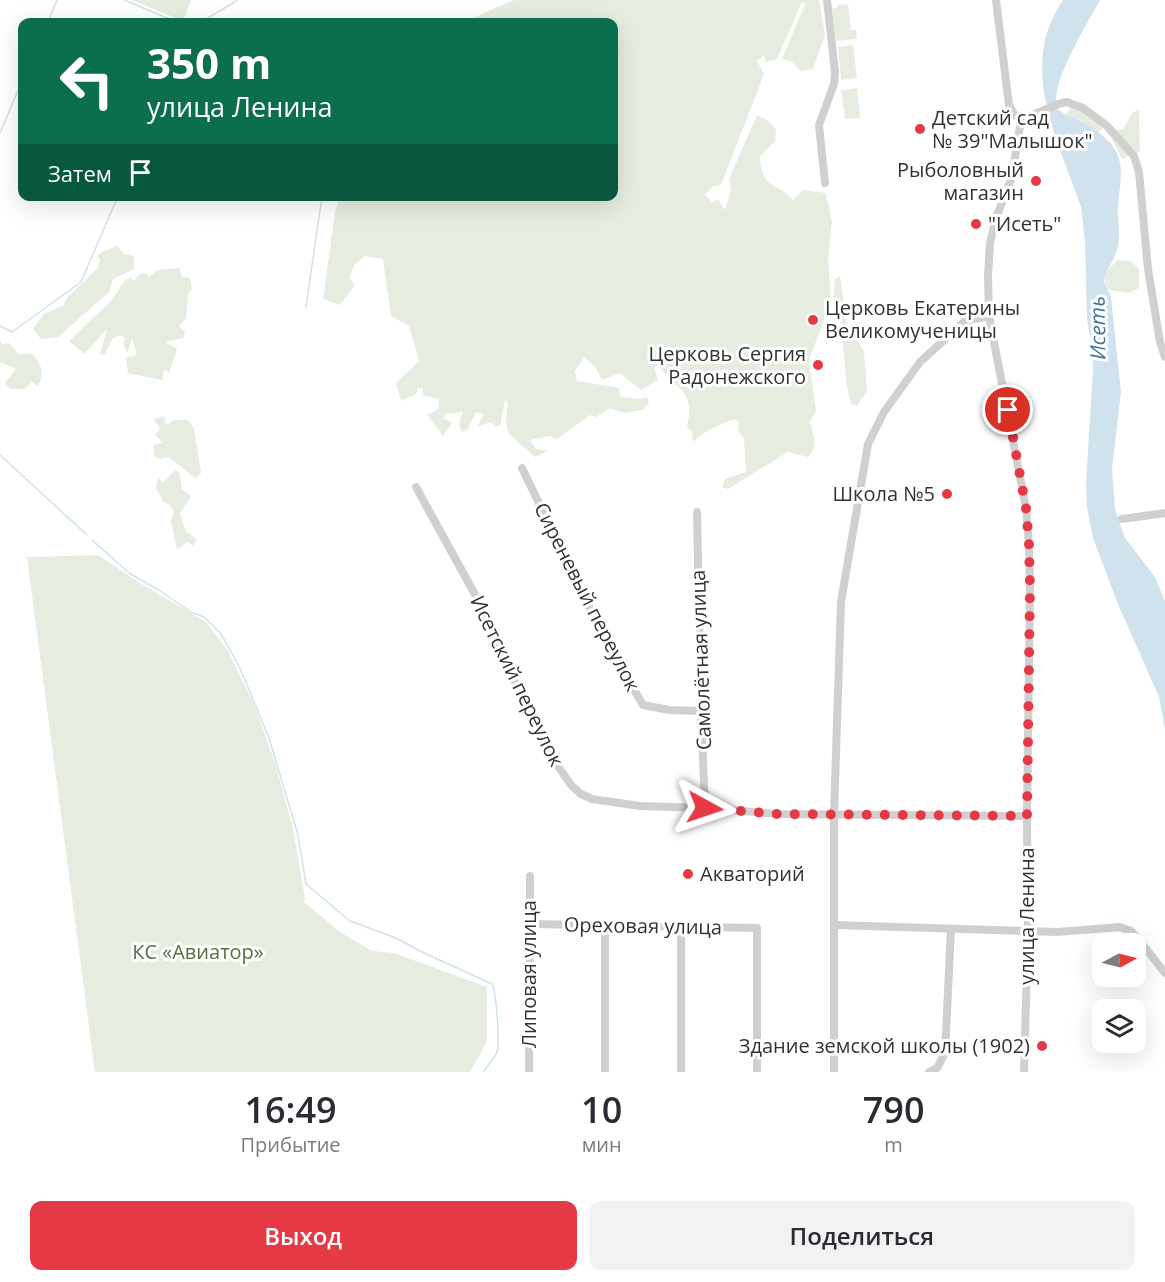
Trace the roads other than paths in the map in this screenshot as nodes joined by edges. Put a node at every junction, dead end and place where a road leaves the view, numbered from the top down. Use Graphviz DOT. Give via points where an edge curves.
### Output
graph roads {
  1 [pos="828,0"];
  2 [pos="996,0"];
  3 [pos="1021,120"];
  4 [pos="825,183"];
  5 [pos="1156,311"];
  6 [pos="1165,311"];
  7 [pos="989,316"];
  8 [pos="1165,357"];
  9 [pos="522,468"];
  10 [pos="416,487"];
  11 [pos="697,512"];
  12 [pos="1165,513"];
  13 [pos="1122,519"];
  14 [pos="701,711"];
  15 [pos="705,808"];
  16 [pos="834,814"];
  17 [pos="1027,816"];
  18 [pos="530,876"];
  19 [pos="530,924"];
  20 [pos="834,925"];
  21 [pos="605,926"];
  22 [pos="681,926"];
  23 [pos="951,929"];
  24 [pos="1028,930"];
  25 [pos="1165,973"];
  26 [pos="529,1072"];
  27 [pos="605,1072"];
  28 [pos="681,1072"];
  29 [pos="757,1072"];
  30 [pos="834,1072"];
  31 [pos="929,1072"];
  32 [pos="1024,1072"];
  1 -- 4 [label="street" via="836,72 819,125"];
  2 -- 3 [label="street" via="1009,105"];
  3 -- 5 [label="street" via="1067,102 1106,124 1134,156"];
  3 -- 7 [label="street, улица Ленина" via="1011,177 990,243"];
  5 -- 6 [label="street"];
  5 -- 8 [label="street"];
  7 -- 16 [label="street" via="965,321 920,362 884,412 868,444 841,602"];
  7 -- 17 [label="street, улица Ленина" via="1026,508 1030,587"];
  9 -- 14 [label="street, Сиреневый переулок" via="604,638 643,705"];
  10 -- 15 [label="street, Исетский переулок" via="478,600 534,724 571,785 592,799 640,806"];
  11 -- 14 [label="street, Самолётная улица"];
  12 -- 13 [label="street"];
  14 -- 15 [label="street, Самолётная улица"];
  15 -- 16 [label="street, Исетский переулок"];
  16 -- 17 [label="street, Исетский переулок"];
  16 -- 20 [label="street"];
  17 -- 24 [label="street, улица Ленина"];
  18 -- 19 [label="street, Липовая улица"];
  19 -- 21 [label="street, Ореховая улица"];
  19 -- 26 [label="street, Липовая улица"];
  20 -- 23 [label="street"];
  20 -- 30 [label="street"];
  21 -- 22 [label="street, Ореховая улица"];
  21 -- 27 [label="street"];
  22 -- 28 [label="street"];
  22 -- 29 [label="street, Ореховая улица" via="757,928"];
  23 -- 24 [label="street"];
  23 -- 31 [label="street" via="945,1053 937,1068"];
  24 -- 25 [label="street" via="1120,927 1136,936"];
  24 -- 32 [label="street, улица Ленина"];
}
